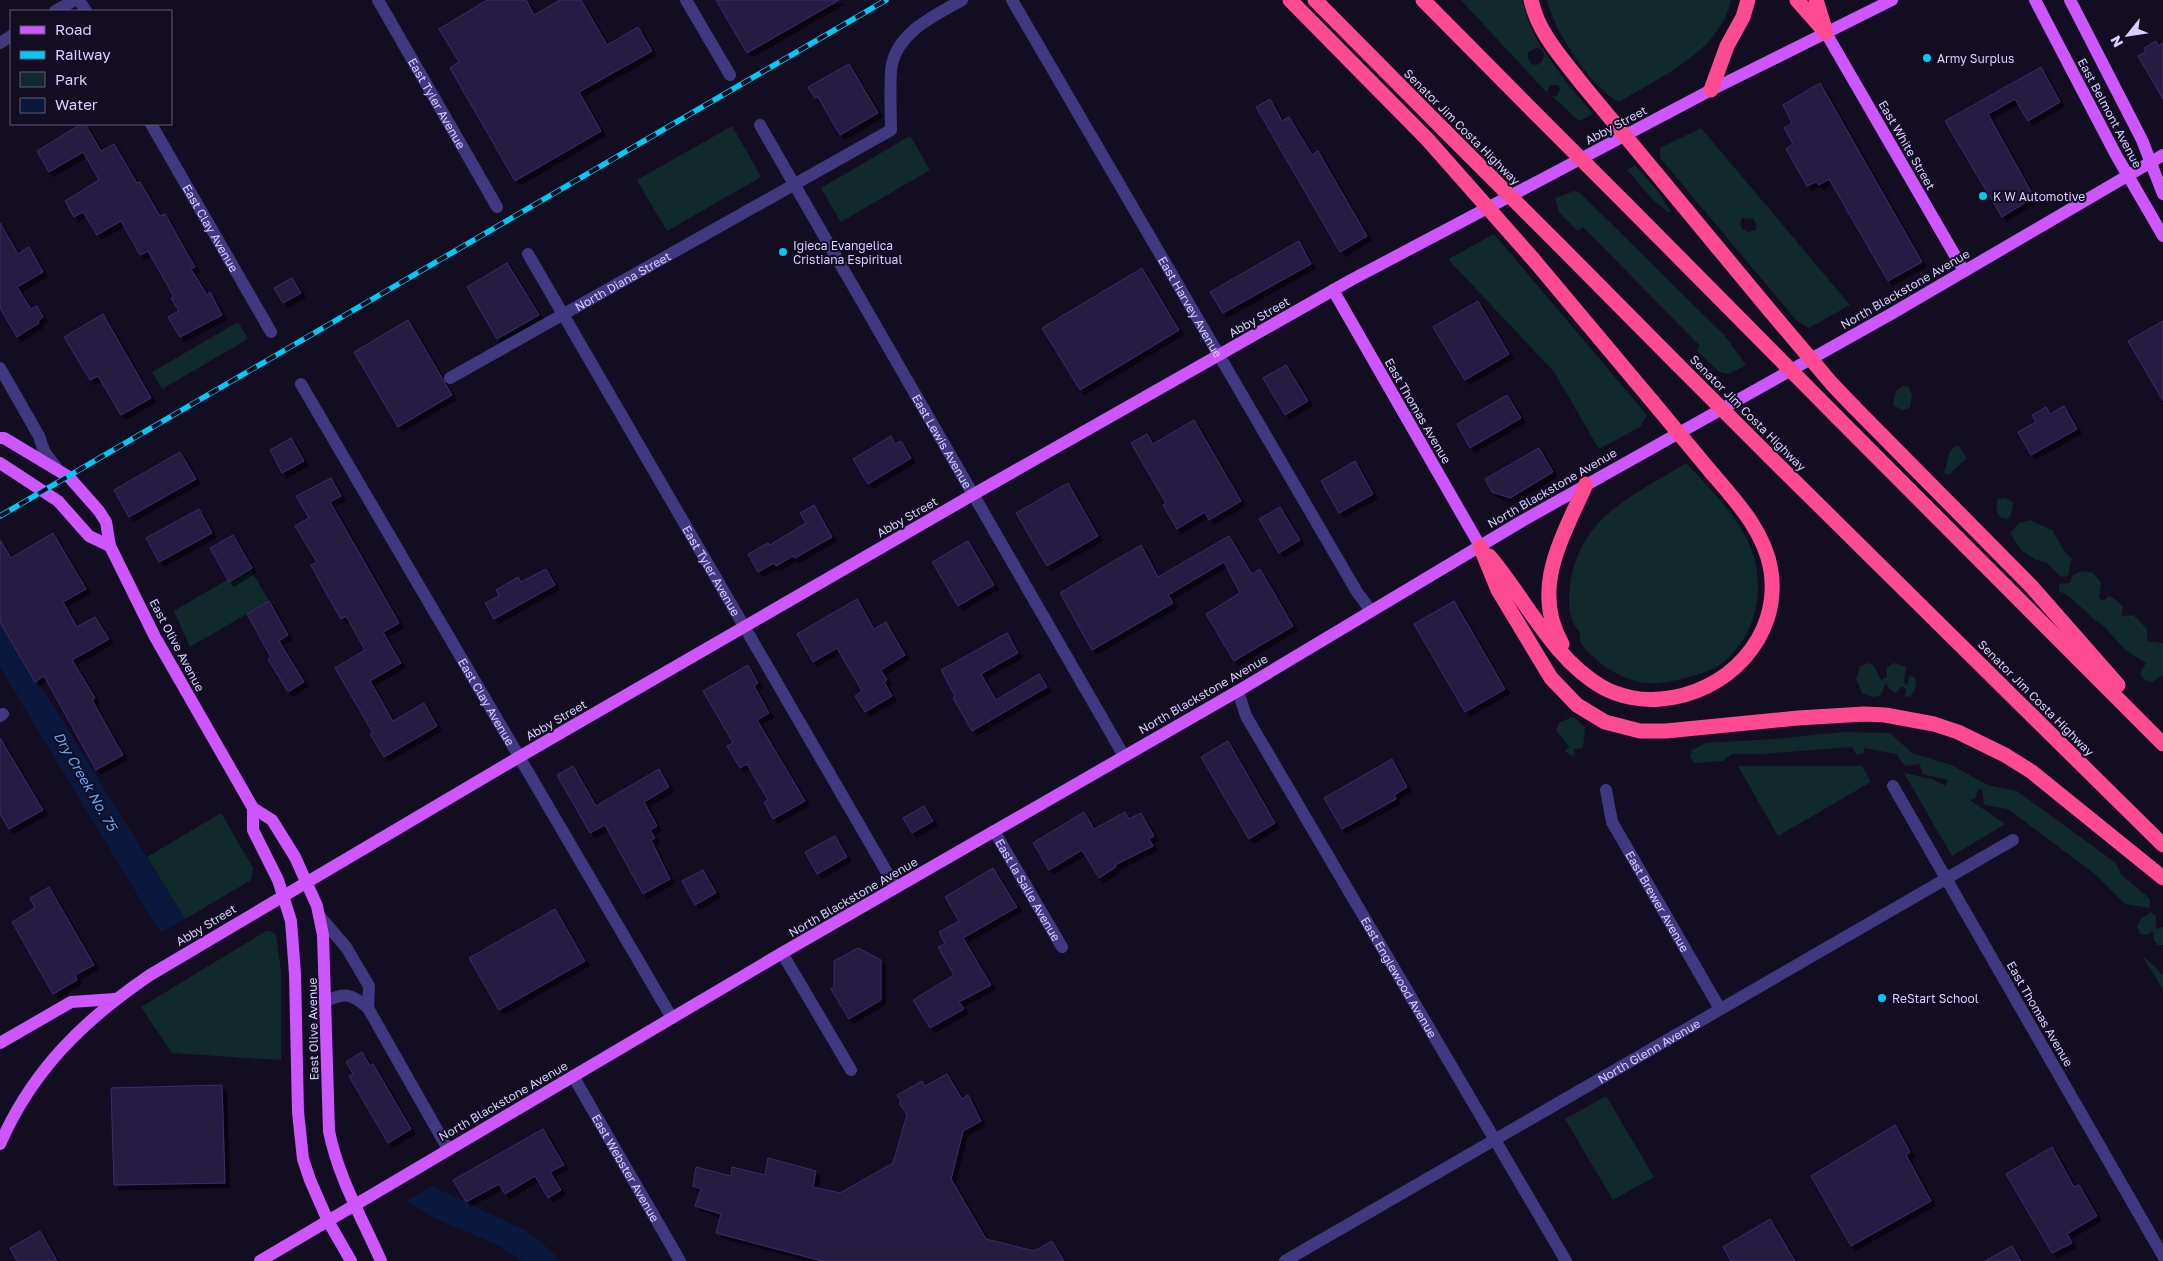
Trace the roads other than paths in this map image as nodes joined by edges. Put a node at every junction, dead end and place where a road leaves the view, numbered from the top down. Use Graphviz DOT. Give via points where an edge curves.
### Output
graph roads {
  1 [pos="75,0"];
  2 [pos="378,0"];
  3 [pos="686,0"];
  4 [pos="962,0"];
  5 [pos="1012,0"];
  6 [pos="1290,0"];
  7 [pos="1315,0"];
  8 [pos="1423,0"];
  9 [pos="1531,0"];
  10 [pos="1748,0"];
  11 [pos="1798,0"];
  12 [pos="1816,0"];
  13 [pos="1892,0"];
  14 [pos="2035,0"];
  15 [pos="2070,0"];
  16 [pos="57,10"];
  17 [pos="1826,32"];
  18 [pos="730,75"];
  19 [pos="1711,90"];
  20 [pos="152,125"];
  21 [pos="760,126"];
  22 [pos="2163,155"];
  23 [pos="2150,163"];
  24 [pos="2128,176"];
  25 [pos="794,185"];
  26 [pos="2163,194"];
  27 [pos="497,207"];
  28 [pos="2163,236"];
  29 [pos="528,254"];
  30 [pos="1964,271"];
  31 [pos="1333,290"];
  32 [pos="564,314"];
  33 [pos="271,332"];
  34 [pos="1219,355"];
  35 [pos="0,368"];
  36 [pos="450,378"];
  37 [pos="302,384"];
  38 [pos="0,438"];
  39 [pos="0,463"];
  40 [pos="56,468"];
  41 [pos="1586,484"];
  42 [pos="974,494"];
  43 [pos="110,546"];
  44 [pos="1480,546"];
  45 [pos="1372,611"];
  46 [pos="745,627"];
  47 [pos="1583,674"];
  48 [pos="1238,691"];
  49 [pos="2163,737"];
  50 [pos="2163,744"];
  51 [pos="1124,756"];
  52 [pos="520,757"];
  53 [pos="1893,786"];
  54 [pos="1606,790"];
  55 [pos="253,808"];
  56 [pos="994,831"];
  57 [pos="2013,840"];
  58 [pos="2163,845"];
  59 [pos="1946,878"];
  60 [pos="2163,878"];
  61 [pos="308,882"];
  62 [pos="896,888"];
  63 [pos="283,896"];
  64 [pos="321,918"];
  65 [pos="1062,947"];
  66 [pos="782,953"];
  67 [pos="115,999"];
  68 [pos="326,1001"];
  69 [pos="368,1008"];
  70 [pos="1720,1008"];
  71 [pos="672,1018"];
  72 [pos="0,1043"];
  73 [pos="851,1070"];
  74 [pos="573,1076"];
  75 [pos="1494,1139"];
  76 [pos="0,1144"];
  77 [pos="448,1149"];
  78 [pos="355,1204"];
  79 [pos="328,1221"];
  80 [pos="2163,1256"];
  81 [pos="260,1261"];
  82 [pos="351,1261"];
  83 [pos="381,1261"];
  84 [pos="680,1261"];
  85 [pos="1285,1261"];
  86 [pos="1566,1261"];
  1 -- 16 [label="street"];
  2 -- 27 [label="street, East Tyler Avenue"];
  3 -- 18 [label="street"];
  4 -- 25 [label="street" via="922,23 903,42 892,63 891,130"];
  5 -- 34 [label="street, East Harvey Avenue"];
  6 -- 47 [label="highway, bridge" via="1428,140 1533,259 1748,516 1765,549 1773,589 1766,623 1759,639 1721,680 1681,697 1651,700 1621,695"];
  7 -- 58 [label="highway, Senator Jim Costa Highway, bridge" via="1769,456"];
  8 -- 50 [label="highway, bridge"];
  9 -- 49 [label="highway, bridge" via="1544,34 1582,84 1832,384 2031,586"];
  10 -- 19 [label="highway"];
  11 -- 17 [label="highway"];
  12 -- 17 [label="highway"];
  13 -- 17 [label="main road, Abby Street"];
  14 -- 24 [label="main road, East Belmont Avenue"];
  15 -- 23 [label="main road, East Belmont Avenue" via="2142,140"];
  17 -- 19 [label="main road, Abby Street"];
  17 -- 30 [label="main road, East White Street"];
  19 -- 31 [label="main road, Abby Street"];
  20 -- 33 [label="street, East Clay Avenue"];
  21 -- 25 [label="street, East Lewis Avenue"];
  22 -- 23 [label="main road, North Blackstone Avenue"];
  23 -- 24 [label="main road, North Blackstone Avenue"];
  23 -- 26 [label="main road, East Belmont Avenue"];
  24 -- 28 [label="main road, East Belmont Avenue"];
  24 -- 30 [label="main road, North Blackstone Avenue"];
  25 -- 32 [label="street, North Diana Street"];
  25 -- 42 [label="street, East Lewis Avenue"];
  29 -- 32 [label="street, East Tyler Avenue"];
  30 -- 41 [label="main road, North Blackstone Avenue"];
  31 -- 34 [label="main road, Abby Street"];
  31 -- 44 [label="main road, East Thomas Avenue"];
  32 -- 36 [label="street, North Diana Street"];
  32 -- 46 [label="street, East Tyler Avenue"];
  34 -- 42 [label="main road, Abby Street"];
  34 -- 45 [label="street, East Harvey Avenue" via="1357,592"];
  35 -- 40 [label="street"];
  37 -- 52 [label="street, East Clay Avenue"];
  38 -- 40 [label="main road, East Olive Avenue"];
  39 -- 43 [label="main road" via="58,501 89,536"];
  40 -- 43 [label="main road, East Olive Avenue" via="80,488 99,511 106,522"];
  41 -- 44 [label="main road, North Blackstone Avenue"];
  41 -- 47 [label="highway" via="1556,556 1548,592 1548,610 1553,624 1568,654"];
  42 -- 46 [label="main road, Abby Street"];
  42 -- 51 [label="street, East Lewis Avenue"];
  43 -- 55 [label="main road, East Olive Avenue" via="166,658"];
  44 -- 45 [label="main road, North Blackstone Avenue"];
  44 -- 47 [label="highway" via="1551,640"];
  44 -- 60 [label="highway" via="1498,590 1551,678 1577,705 1605,722 1640,731 1844,715 1885,715 1934,724 2005,755 2032,772"];
  45 -- 48 [label="main road, North Blackstone Avenue"];
  46 -- 52 [label="main road, Abby Street"];
  46 -- 62 [label="street, East Tyler Avenue"];
  48 -- 51 [label="main road, North Blackstone Avenue"];
  48 -- 75 [label="street, East Englewood Avenue" via="1250,724"];
  51 -- 56 [label="main road, North Blackstone Avenue"];
  52 -- 61 [label="main road, Abby Street"];
  52 -- 71 [label="street, East Clay Avenue"];
  53 -- 59 [label="street, East Thomas Avenue"];
  54 -- 70 [label="street, East Brewer Avenue" via="1612,822"];
  55 -- 61 [label="main road, East Olive Avenue" via="272,820"];
  55 -- 63 [label="main road, East Olive Avenue" via="253,830"];
  56 -- 62 [label="main road, North Blackstone Avenue"];
  56 -- 65 [label="street, East la Salle Avenue"];
  57 -- 59 [label="street, North Glenn Avenue"];
  59 -- 70 [label="street, North Glenn Avenue"];
  59 -- 80 [label="street, East Thomas Avenue"];
  61 -- 63 [label="main road, Abby Street"];
  61 -- 64 [label="main road, East Olive Avenue"];
  62 -- 66 [label="main road, North Blackstone Avenue"];
  63 -- 67 [label="main road, Abby Street"];
  63 -- 79 [label="main road, East Olive Avenue" via="294,944 300,1144 310,1180"];
  64 -- 68 [label="main road, East Olive Avenue"];
  64 -- 69 [label="street" via="346,947 368,986"];
  66 -- 71 [label="main road, North Blackstone Avenue"];
  66 -- 73 [label="street"];
  67 -- 72 [label="main road" via="71,1002"];
  67 -- 76 [label="main road, Abby Street" via="88,1021 49,1064 14,1115"];
  68 -- 69 [label="street" via="347,995 356,997"];
  68 -- 78 [label="main road, East Olive Avenue" via="330,1131 338,1166"];
  69 -- 77 [label="street"];
  70 -- 75 [label="street, North Glenn Avenue"];
  71 -- 74 [label="main road, North Blackstone Avenue"];
  74 -- 77 [label="main road, North Blackstone Avenue"];
  74 -- 84 [label="street, East Webster Avenue"];
  75 -- 85 [label="street, North Glenn Avenue"];
  75 -- 86 [label="street, East Englewood Avenue"];
  77 -- 78 [label="main road, North Blackstone Avenue"];
  78 -- 79 [label="main road, North Blackstone Avenue"];
  78 -- 83 [label="main road, East Olive Avenue"];
  79 -- 81 [label="main road, North Blackstone Avenue"];
  79 -- 82 [label="main road, East Olive Avenue"];
}
